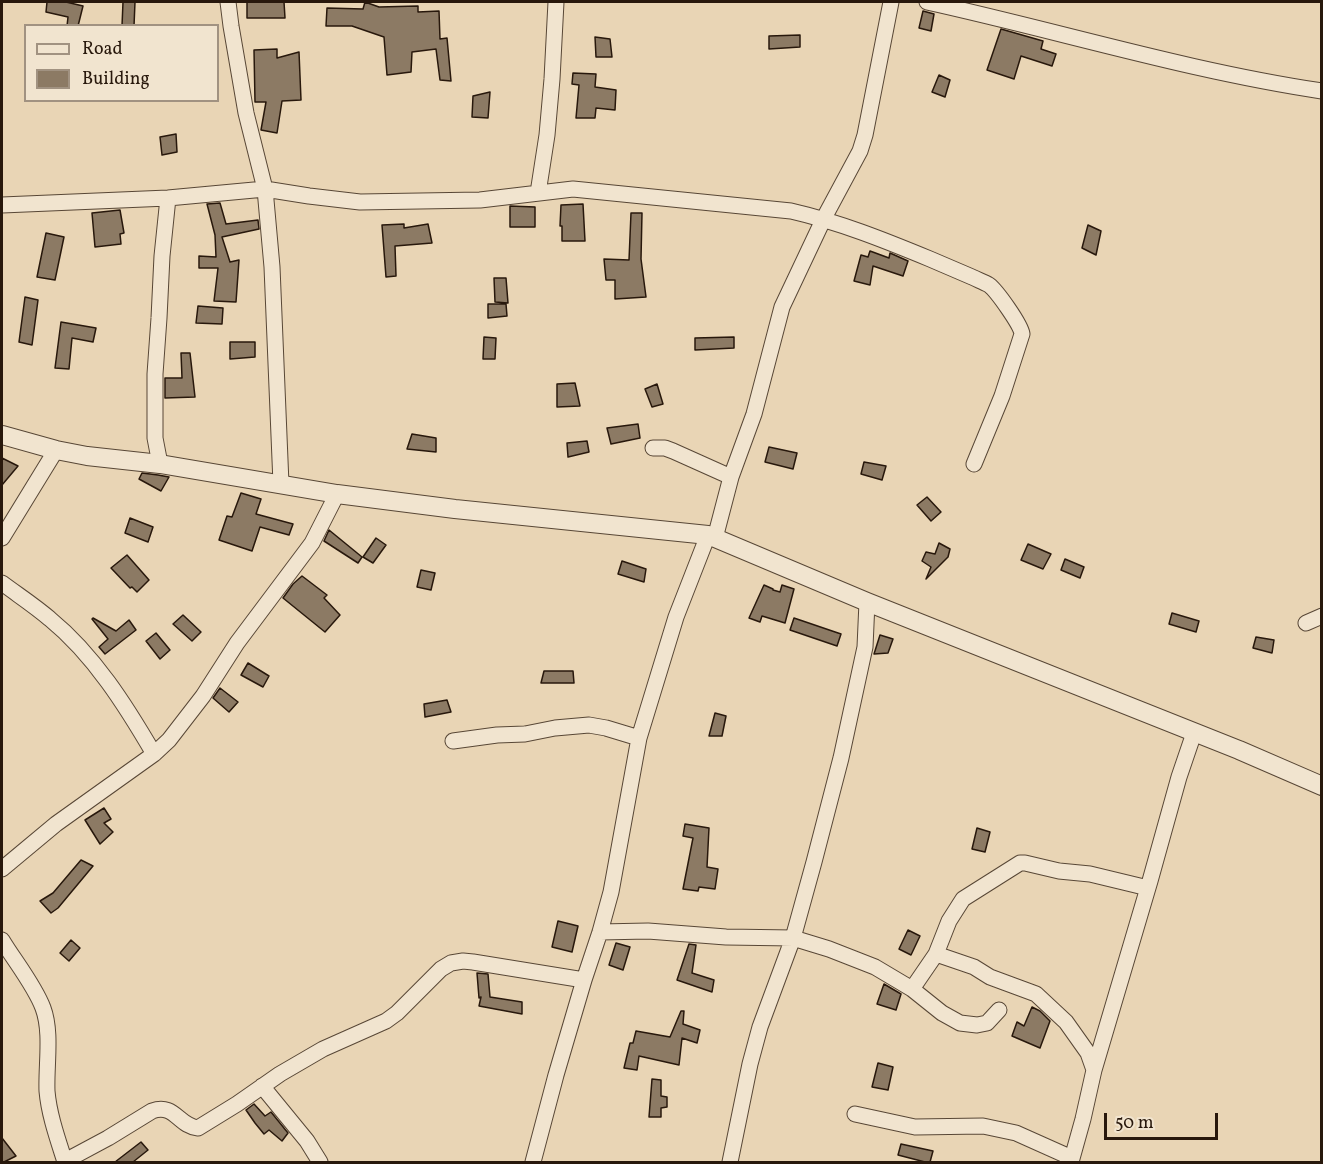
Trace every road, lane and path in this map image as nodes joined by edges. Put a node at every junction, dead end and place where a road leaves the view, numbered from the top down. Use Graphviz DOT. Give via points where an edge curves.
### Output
graph roads {
  1 [pos="228,2"];
  2 [pos="556,2"];
  3 [pos="891,2"];
  4 [pos="927,2"];
  5 [pos="1322,91"];
  6 [pos="264,189"];
  7 [pos="538,193"];
  8 [pos="168,198"];
  9 [pos="2,205"];
  10 [pos="824,218"];
  11 [pos="2,435"];
  12 [pos="653,448"];
  13 [pos="56,450"];
  14 [pos="160,464"];
  15 [pos="974,464"];
  16 [pos="730,477"];
  17 [pos="281,484"];
  18 [pos="337,494"];
  19 [pos="711,537"];
  20 [pos="2,538"];
  21 [pos="2,583"];
  22 [pos="867,602"];
  23 [pos="1322,616"];
  24 [pos="1306,623"];
  25 [pos="1194,734"];
  26 [pos="639,738"];
  27 [pos="453,741"];
  28 [pos="154,754"];
  29 [pos="1322,786"];
  30 [pos="2,869"];
  31 [pos="1148,888"];
  32 [pos="600,932"];
  33 [pos="793,938"];
  34 [pos="2,940"];
  35 [pos="936,954"];
  36 [pos="584,980"];
  37 [pos="912,989"];
  38 [pos="999,1010"];
  39 [pos="1094,1070"];
  40 [pos="262,1086"];
  41 [pos="855,1114"];
  42 [pos="1071,1160"];
  43 [pos="65,1162"];
  44 [pos="320,1162"];
  45 [pos="533,1162"];
  46 [pos="730,1162"];
  1 -- 6 [label="street" via="246,113"];
  2 -- 7 [label="street" via="552,79"];
  3 -- 10 [label="street" via="865,135"];
  4 -- 5 [label="street" via="1159,58"];
  6 -- 7 [label="street" via="360,202 480,200"];
  6 -- 8 [label="street"];
  6 -- 17 [label="street"];
  7 -- 10 [label="street" via="599,191 791,211"];
  8 -- 9 [label="street"];
  8 -- 14 [label="street" via="155,374 155,438"];
  10 -- 15 [label="street" via="983,282 996,292 1017,321 1022,334"];
  10 -- 16 [label="street" via="782,307 754,414"];
  11 -- 13 [label="street"];
  12 -- 16 [label="street" via="673,451"];
  13 -- 14 [label="street"];
  13 -- 20 [label="street"];
  14 -- 17 [label="street"];
  16 -- 19 [label="street"];
  17 -- 18 [label="street"];
  18 -- 19 [label="street"];
  18 -- 28 [label="street" via="312,543 237,643 203,696"];
  19 -- 22 [label="street"];
  19 -- 26 [label="street" via="676,617"];
  21 -- 28 [label="street" via="51,620 85,653"];
  22 -- 25 [label="street"];
  22 -- 33 [label="street" via="865,646 841,758"];
  23 -- 24 [label="street"];
  25 -- 29 [label="street"];
  25 -- 31 [label="street"];
  26 -- 27 [label="street" via="589,725"];
  26 -- 32 [label="street"];
  28 -- 30 [label="street" via="56,824"];
  31 -- 35 [label="street" via="1020,862 963,899"];
  31 -- 39 [label="street"];
  32 -- 33 [label="street"];
  32 -- 36 [label="street"];
  33 -- 37 [label="street" via="875,967"];
  33 -- 46 [label="street" via="760,1028"];
  34 -- 43 [label="street" via="43,1008 47,1093"];
  35 -- 37 [label="street"];
  35 -- 39 [label="street" via="1036,994 1066,1022 1088,1053"];
  36 -- 40 [label="street" via="473,962 451,963 386,1021 323,1049"];
  36 -- 45 [label="street"];
  37 -- 38 [label="street" via="960,1023 987,1023"];
  39 -- 42 [label="street"];
  40 -- 43 [label="street" via="198,1128 163,1108 152,1111"];
  40 -- 44 [label="street"];
  41 -- 42 [label="street" via="915,1127 994,1128 1016,1133"];
}
